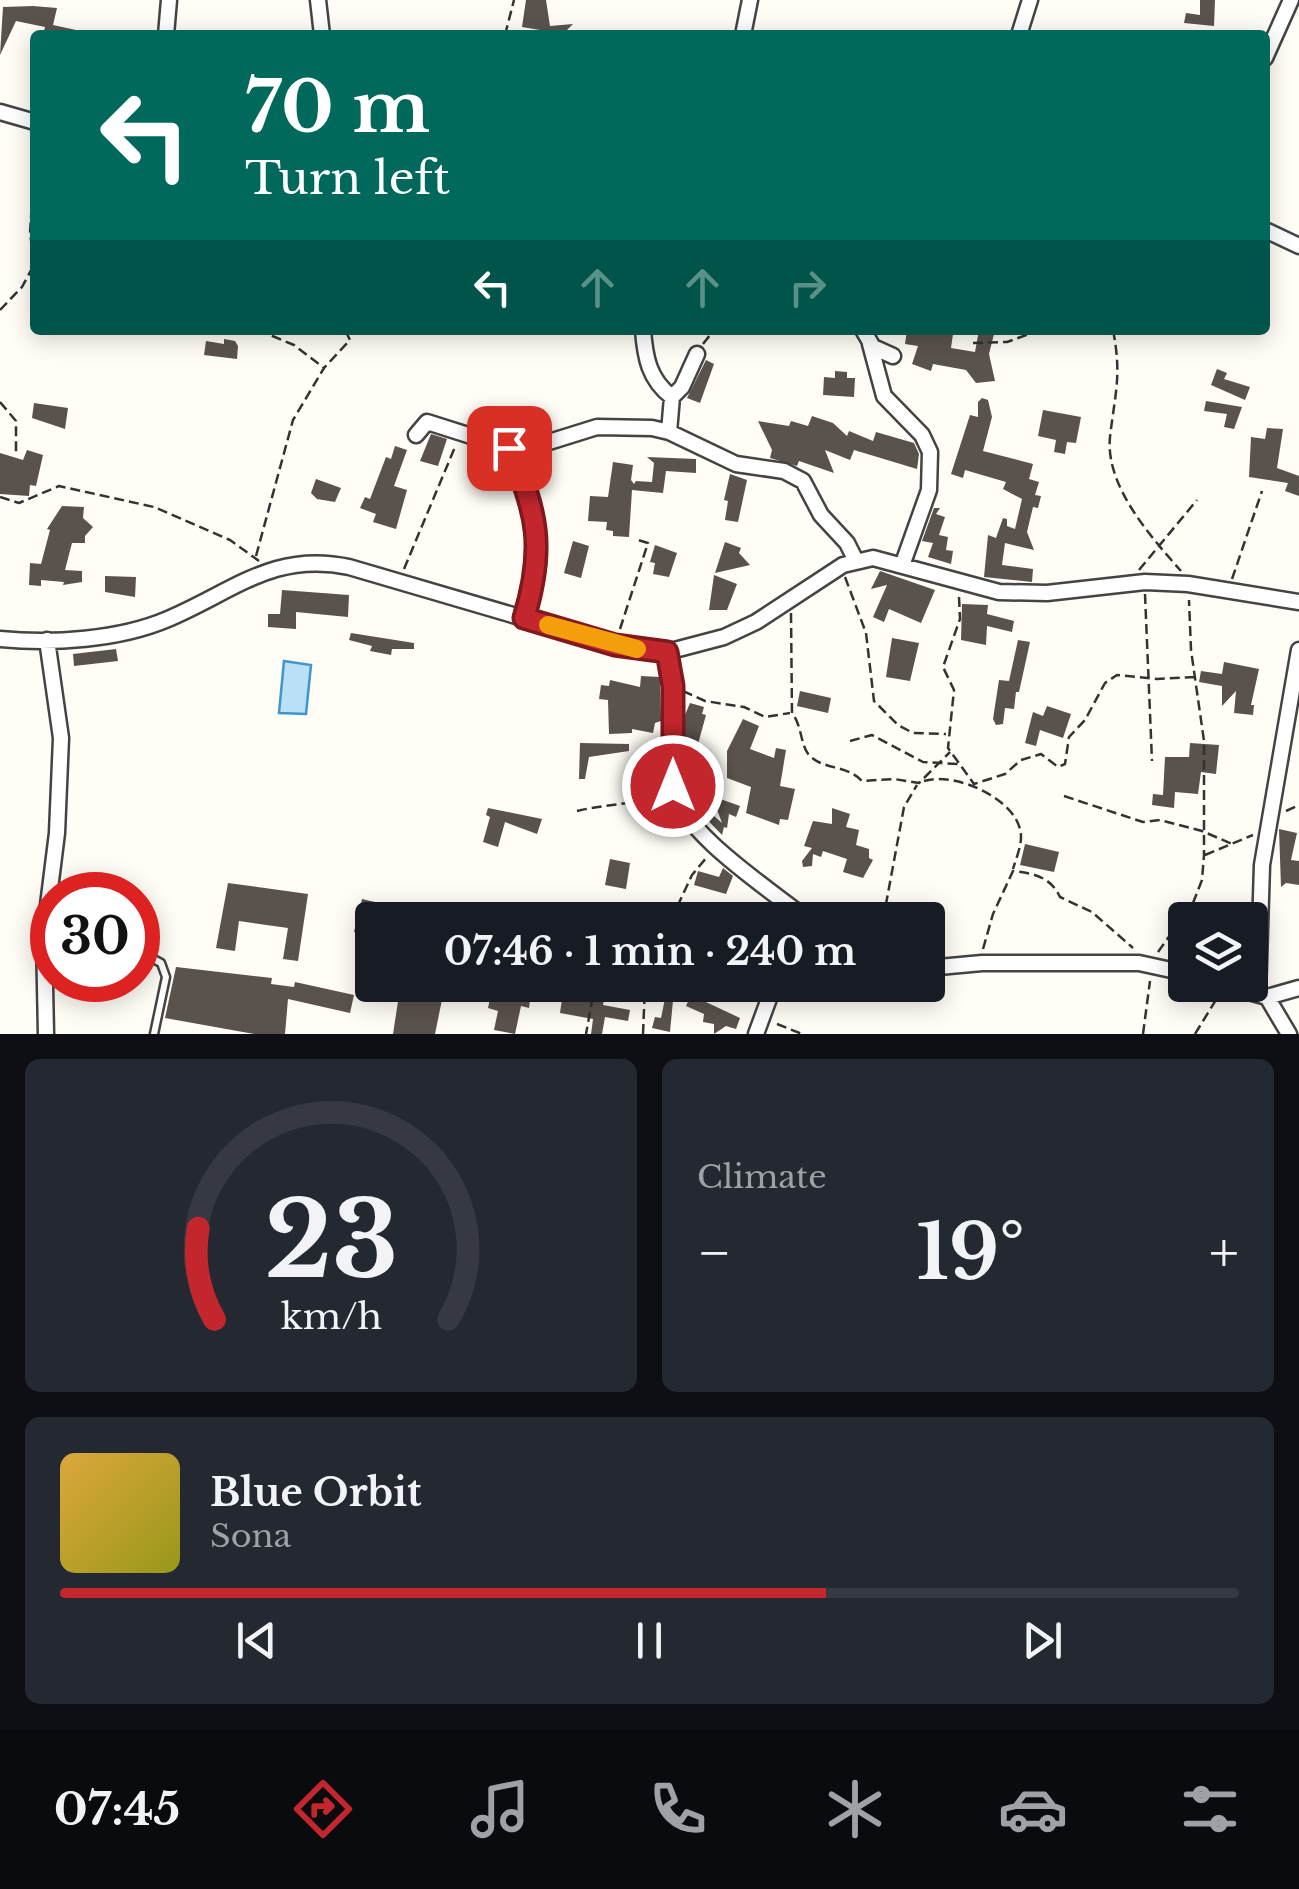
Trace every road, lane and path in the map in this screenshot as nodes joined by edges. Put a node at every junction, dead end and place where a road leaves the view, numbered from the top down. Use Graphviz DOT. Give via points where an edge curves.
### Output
graph roads {
  1 [pos="168,0"];
  2 [pos="318,0"];
  3 [pos="514,0"];
  4 [pos="750,0"];
  5 [pos="1030,0"];
  6 [pos="1292,0"];
  7 [pos="166,30"];
  8 [pos="321,30"];
  9 [pos="506,30"];
  10 [pos="743,30"];
  11 [pos="1021,30"];
  12 [pos="1270,47"];
  13 [pos="0,112"];
  14 [pos="30,121"];
  15 [pos="1270,232"];
  16 [pos="1299,246"];
  17 [pos="30,273"];
  18 [pos="0,310"];
  19 [pos="270,335"];
  20 [pos="348,335"];
  21 [pos="644,335"];
  22 [pos="710,335"];
  23 [pos="1026,335"];
  24 [pos="1114,335"];
  25 [pos="866,337"];
  26 [pos="973,343"];
  27 [pos="697,354"];
  28 [pos="893,356"];
  29 [pos="324,368"];
  30 [pos="672,397"];
  31 [pos="0,402"];
  32 [pos="461,431"];
  33 [pos="670,432"];
  34 [pos="416,435"];
  35 [pos="533,446"];
  36 [pos="509,448"];
  37 [pos="16,453"];
  38 [pos="524,473"];
  39 [pos="1262,491"];
  40 [pos="0,497"];
  41 [pos="1197,500"];
  42 [pos="635,538"];
  43 [pos="1160,547"];
  44 [pos="256,556"];
  45 [pos="850,563"];
  46 [pos="902,564"];
  47 [pos="266,570"];
  48 [pos="956,581"];
  49 [pos="1145,582"];
  50 [pos="398,583"];
  51 [pos="1129,583"];
  52 [pos="1190,584"];
  53 [pos="1228,590"];
  54 [pos="786,602"];
  55 [pos="1299,602"];
  56 [pos="524,618"];
  57 [pos="0,639"];
  58 [pos="48,640"];
  59 [pos="615,645"];
  60 [pos="1299,650"];
  61 [pos="667,652"];
  62 [pos="1195,677"];
  63 [pos="1149,679"];
  64 [pos="673,686"];
  65 [pos="792,713"];
  66 [pos="947,734"];
  67 [pos="850,741"];
  68 [pos="950,752"];
  69 [pos="1152,761"];
  70 [pos="940,762"];
  71 [pos="960,764"];
  72 [pos="919,783"];
  73 [pos="974,784"];
  74 [pos="673,786"];
  75 [pos="1064,796"];
  76 [pos="577,811"];
  77 [pos="1268,829"];
  78 [pos="1202,831"];
  79 [pos="1232,844"];
  80 [pos="716,846"];
  81 [pos="1204,855"];
  82 [pos="1013,870"];
  83 [pos="54,872"];
  84 [pos="679,902"];
  85 [pos="786,902"];
  86 [pos="886,902"];
  87 [pos="1262,902"];
  88 [pos="160,962"];
  89 [pos="982,963"];
  90 [pos="1153,964"];
  91 [pos="945,966"];
  92 [pos="1168,968"];
  93 [pos="1299,988"];
  94 [pos="1268,995"];
  95 [pos="47,1002"];
  96 [pos="592,1002"];
  97 [pos="644,1002"];
  98 [pos="767,1002"];
  99 [pos="1215,1002"];
  100 [pos="1267,1002"];
  101 [pos="761,1018"];
  102 [pos="46,1034"];
  103 [pos="154,1034"];
  104 [pos="586,1034"];
  105 [pos="643,1034"];
  106 [pos="756,1034"];
  107 [pos="802,1034"];
  108 [pos="1143,1034"];
  109 [pos="1195,1034"];
  110 [pos="1289,1034"];
  1 -- 7 [label="street"];
  2 -- 8 [label="street"];
  3 -- 9 [label="path"];
  4 -- 10 [label="street"];
  5 -- 11 [label="street"];
  6 -- 12 [label="street"];
  13 -- 14 [label="street"];
  15 -- 16 [label="street"];
  17 -- 18 [label="path"];
  19 -- 29 [label="path"];
  20 -- 29 [label="path" via="347,346"];
  21 -- 30 [label="street" via="648,366"];
  22 -- 27 [label="path"];
  23 -- 26 [label="path"];
  24 -- 43 [label="path" via="1120,366 1110,456"];
  25 -- 28 [label="street"];
  25 -- 46 [label="street" via="884,396 930,452 928,490"];
  27 -- 30 [label="street"];
  29 -- 44 [label="path" via="293,420"];
  30 -- 33 [label="street"];
  31 -- 37 [label="path" via="16,421"];
  32 -- 34 [label="street" via="426,422"];
  32 -- 36 [label="street"];
  32 -- 50 [label="path"];
  33 -- 35 [label="street" via="598,427"];
  33 -- 45 [label="street" via="736,464 784,471 803,481 847,543"];
  35 -- 36 [label="street"];
  35 -- 38 [label="street"];
  36 -- 38 [label="street"];
  38 -- 56 [label="street" via="538,564"];
  39 -- 53 [label="path"];
  40 -- 44 [label="path" via="19,504 59,486 154,507"];
  41 -- 43 [label="path"];
  42 -- 59 [label="path" via="648,544"];
  43 -- 51 [label="path"];
  43 -- 52 [label="path"];
  44 -- 47 [label="path"];
  45 -- 46 [label="street" via="873,558"];
  45 -- 54 [label="street"];
  45 -- 66 [label="path" via="874,701 913,733"];
  46 -- 48 [label="street"];
  47 -- 50 [label="street" via="326,562"];
  47 -- 58 [label="street" via="166,620"];
  48 -- 51 [label="street" via="1018,593"];
  48 -- 66 [label="path" via="960,619 943,667 954,690"];
  49 -- 51 [label="street"];
  49 -- 52 [label="street"];
  49 -- 63 [label="path"];
  50 -- 56 [label="street"];
  52 -- 53 [label="street"];
  52 -- 62 [label="path"];
  53 -- 55 [label="street"];
  54 -- 61 [label="street" via="724,638"];
  54 -- 65 [label="path" via="794,628"];
  56 -- 59 [label="street"];
  57 -- 58 [label="street"];
  58 -- 83 [label="street" via="61,738"];
  59 -- 61 [label="street"];
  60 -- 77 [label="street"];
  61 -- 64 [label="street"];
  62 -- 63 [label="path"];
  62 -- 78 [label="path" via="1204,741"];
  63 -- 69 [label="path"];
  63 -- 73 [label="path" via="1118,675 1105,683 1069,736 1065,764 1032,756"];
  64 -- 65 [label="path" via="765,717"];
  64 -- 74 [label="street"];
  65 -- 72 [label="path" via="813,759 852,770 862,781"];
  66 -- 68 [label="path"];
  67 -- 70 [label="path" via="872,735 908,756"];
  68 -- 70 [label="path"];
  68 -- 71 [label="path"];
  70 -- 71 [label="path"];
  70 -- 72 [label="path"];
  71 -- 73 [label="path"];
  72 -- 73 [label="path" via="932,778"];
  72 -- 86 [label="path" via="904,807"];
  73 -- 82 [label="path" via="1018,824"];
  74 -- 76 [label="path" via="642,802"];
  74 -- 80 [label="street" via="681,812"];
  75 -- 78 [label="path" via="1143,822"];
  77 -- 79 [label="path"];
  77 -- 87 [label="street"];
  78 -- 79 [label="path"];
  78 -- 81 [label="path"];
  79 -- 81 [label="path"];
  80 -- 84 [label="path"];
  80 -- 85 [label="street"];
  81 -- 90 [label="path" via="1193,903"];
  82 -- 89 [label="path" via="984,940"];
  82 -- 90 [label="path" via="1054,885"];
  88 -- 103 [label="lane" via="166,977"];
  89 -- 90 [label="street"];
  89 -- 91 [label="street"];
  90 -- 92 [label="street"];
  90 -- 108 [label="path"];
  93 -- 94 [label="street"];
  95 -- 102 [label="street"];
  96 -- 104 [label="path"];
  97 -- 105 [label="path"];
  98 -- 101 [label="street"];
  99 -- 109 [label="path"];
  100 -- 110 [label="street"];
  101 -- 106 [label="street"];
  101 -- 107 [label="path"];
}
